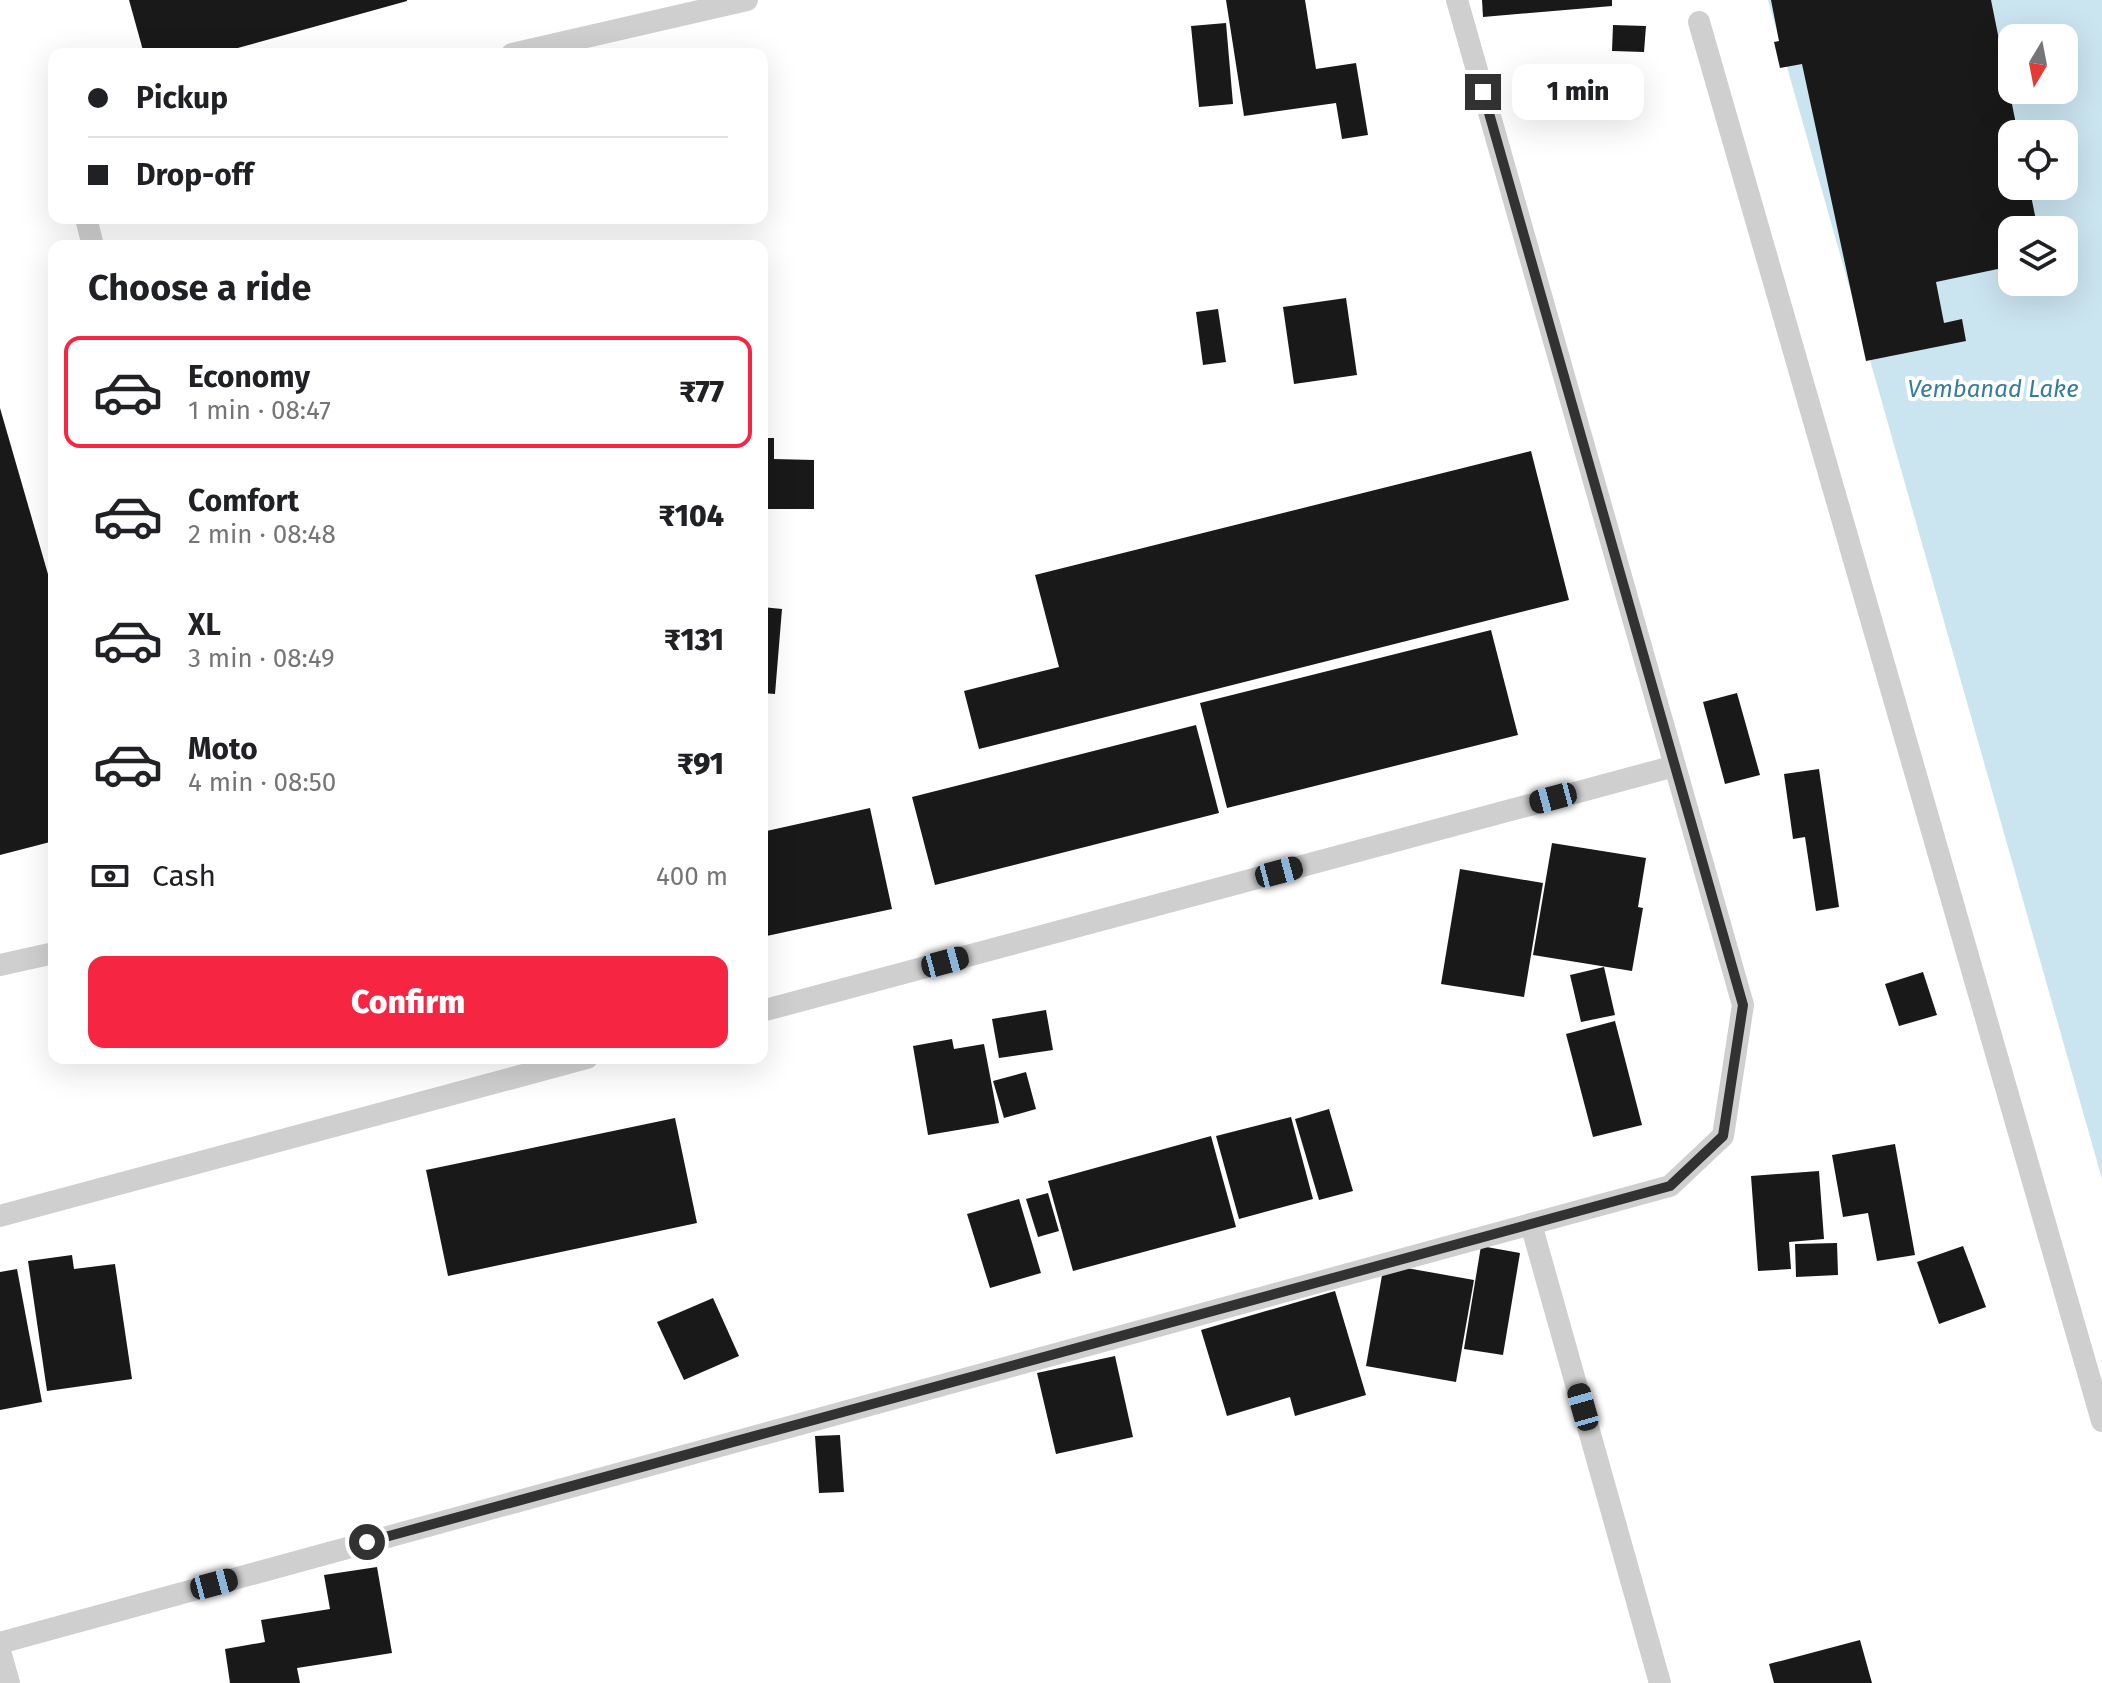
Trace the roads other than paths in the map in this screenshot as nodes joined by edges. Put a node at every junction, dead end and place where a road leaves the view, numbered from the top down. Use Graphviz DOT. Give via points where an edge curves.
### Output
graph roads {
  1 [pos="747,0"];
  2 [pos="1457,0"];
  3 [pos="1699,22"];
  4 [pos="538,48"];
  5 [pos="1675,766"];
  6 [pos="48,954"];
  7 [pos="0,965"];
  8 [pos="768,1009"];
  9 [pos="565,1064"];
  10 [pos="0,1216"];
  11 [pos="1531,1224"];
  12 [pos="2102,1421"];
  13 [pos="0,1643"];
  14 [pos="0,1651"];
  15 [pos="9,1683"];
  16 [pos="1660,1683"];
  1 -- 4 [label="lane"];
  2 -- 5 [label="lane"];
  3 -- 12 [label="lane"];
  5 -- 8 [label="lane"];
  5 -- 11 [label="lane" via="1743,1005 1723,1136 1670,1186"];
  6 -- 7 [label="lane"];
  9 -- 10 [label="lane"];
  11 -- 13 [label="lane"];
  11 -- 16 [label="lane"];
  14 -- 15 [label="lane"];
}
